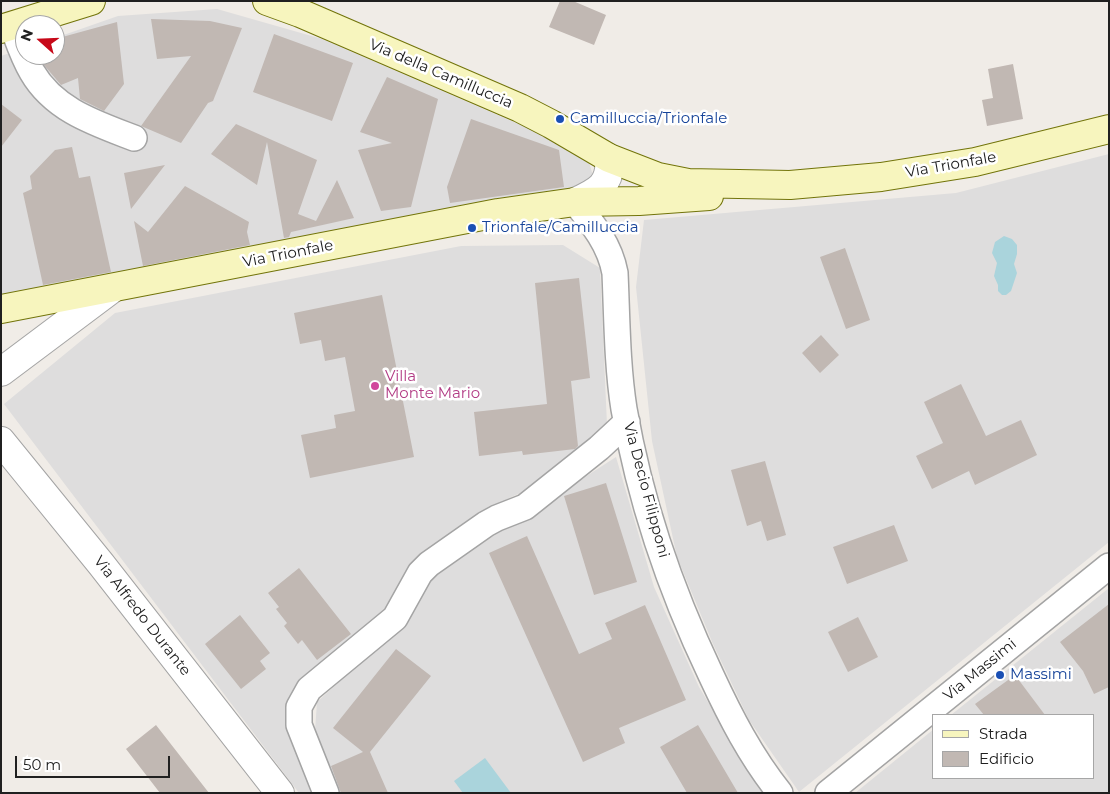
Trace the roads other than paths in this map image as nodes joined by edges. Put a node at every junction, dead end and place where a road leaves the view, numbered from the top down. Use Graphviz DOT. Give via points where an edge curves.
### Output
graph roads {
  1 [pos="91,1"];
  2 [pos="267,1"];
  3 [pos="7,27"];
  4 [pos="1109,129"];
  5 [pos="134,138"];
  6 [pos="609,158"];
  7 [pos="790,185"];
  8 [pos="575,202"];
  9 [pos="113,288"];
  10 [pos="1,309"];
  11 [pos="1,372"];
  12 [pos="627,422"];
  13 [pos="1,441"];
  14 [pos="1109,566"];
  15 [pos="280,793"];
  16 [pos="326,793"];
  17 [pos="780,793"];
  18 [pos="828,793"];
  1 -- 3 [label="main road"];
  2 -- 6 [label="main road, Via della Camilluccia" via="520,108"];
  3 -- 5 [label="street" via="32,73 50,95 70,111"];
  4 -- 7 [label="main road, Via Trionfale" via="955,166 858,180"];
  6 -- 7 [label="main road, Via Trionfale" via="677,181"];
  6 -- 8 [label="street, Via Trionfale" via="610,174 605,182 593,194"];
  7 -- 8 [label="main road, Via Trionfale" via="683,199"];
  8 -- 9 [label="main road, Via Trionfale" via="498,213"];
  8 -- 12 [label="street, Via Decio Filipponi" via="600,234 612,260"];
  9 -- 10 [label="main road, Via Trionfale"];
  9 -- 11 [label="street"];
  12 -- 16 [label="street" via="525,507 496,518 429,564 420,573 395,618 309,689 299,707 299,726"];
  12 -- 17 [label="street, Via Decio Filipponi" via="657,539 700,652 744,740"];
  13 -- 15 [label="street, Via Alfredo Durante"];
  14 -- 18 [label="street, Via Massimi"];
}
